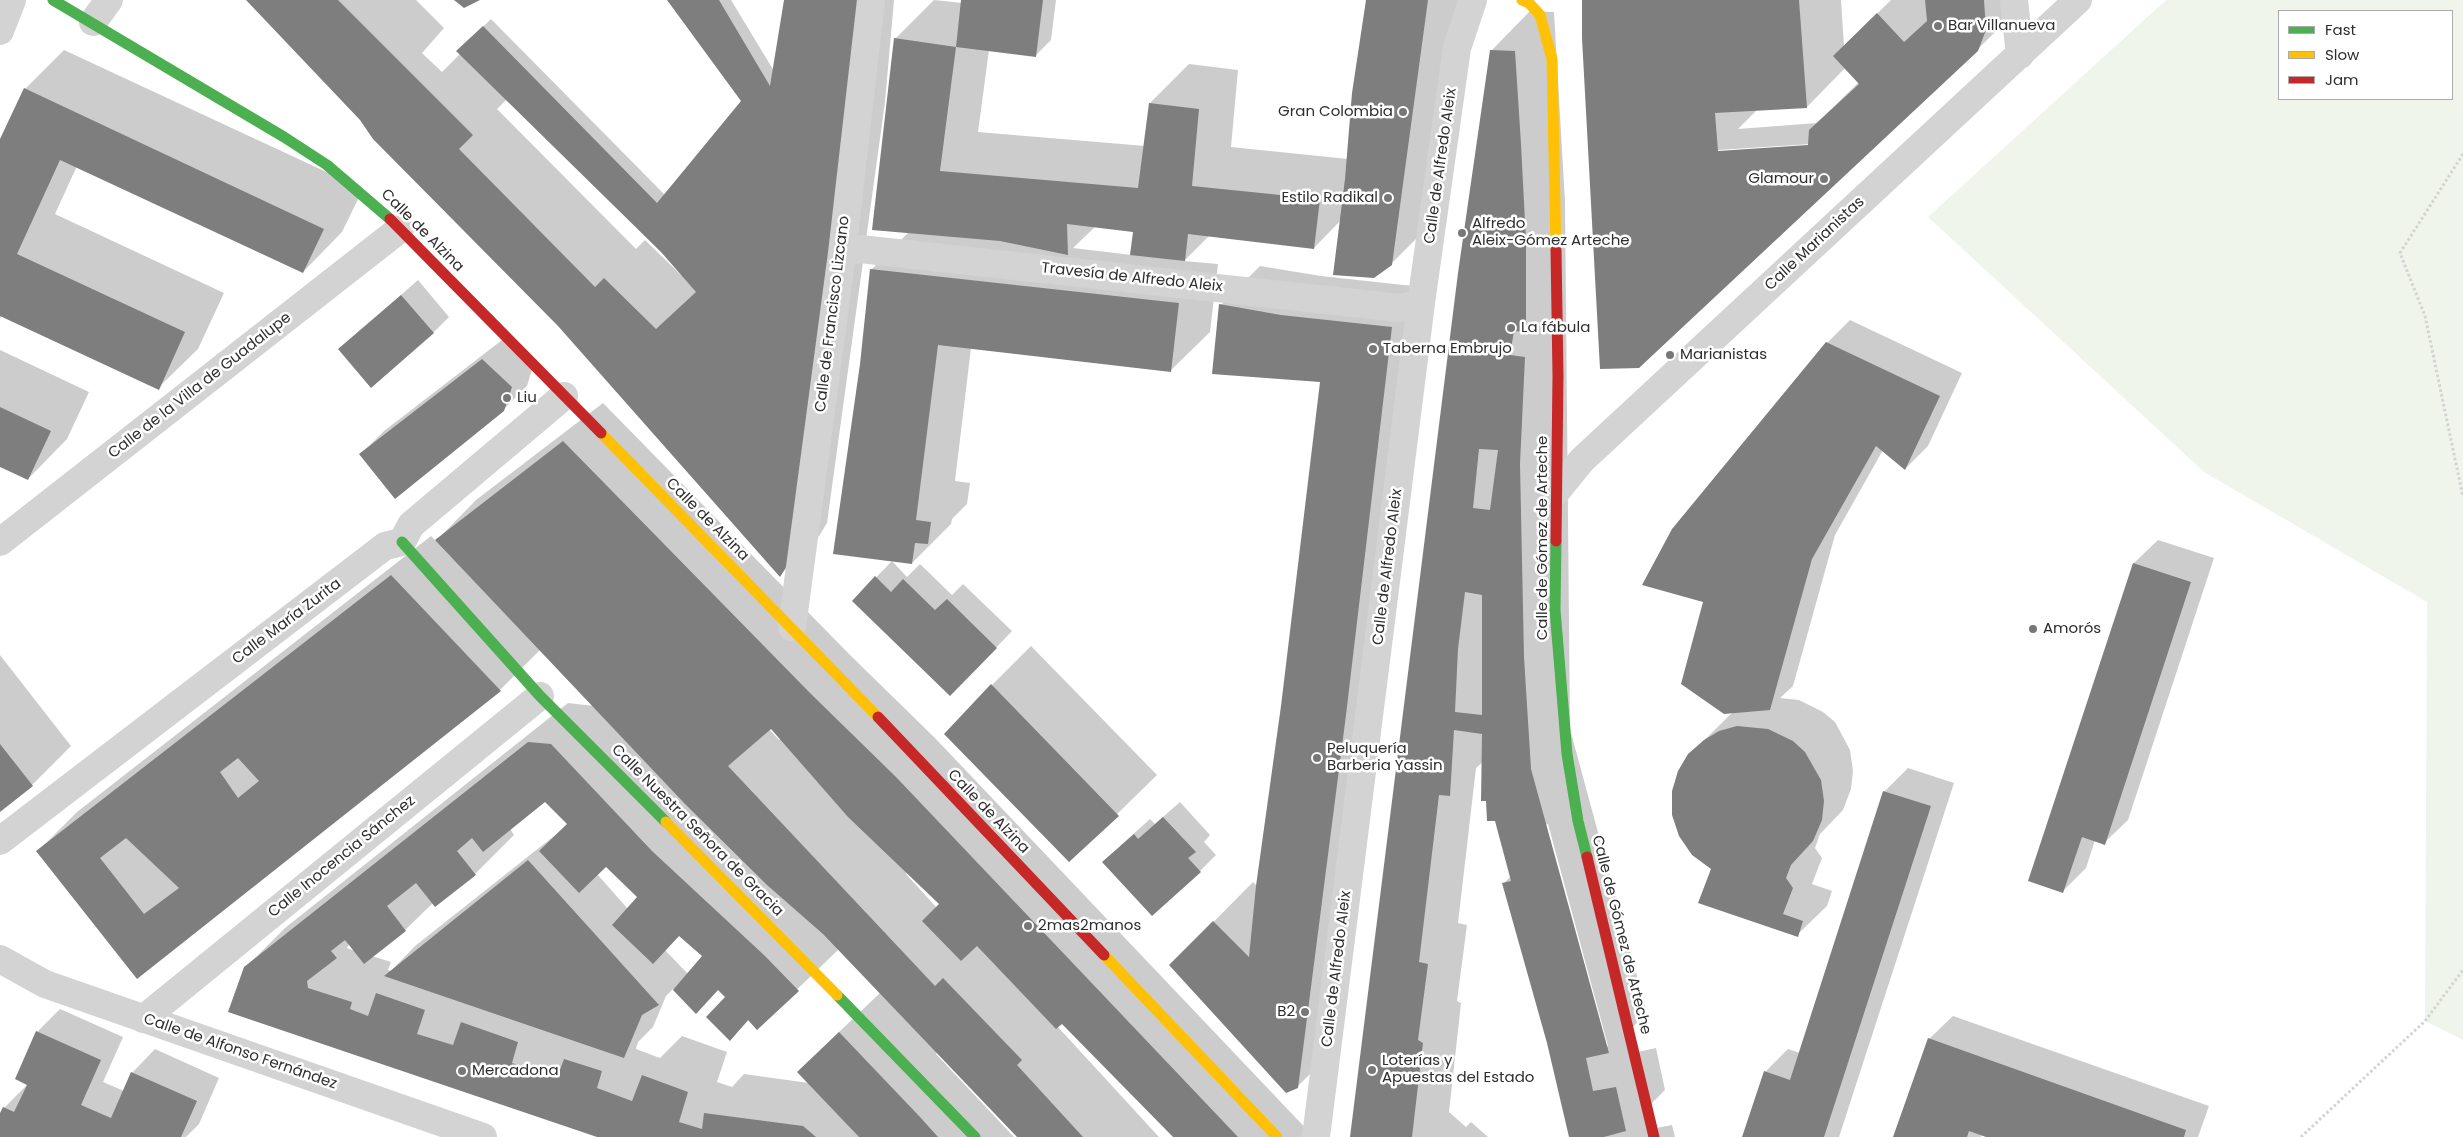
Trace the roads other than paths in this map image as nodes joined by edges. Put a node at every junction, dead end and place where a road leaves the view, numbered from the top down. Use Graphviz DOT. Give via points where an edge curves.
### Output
graph roads {
  1 [pos="12,0"];
  2 [pos="53,0"];
  3 [pos="109,0"];
  4 [pos="871,0"];
  5 [pos="1473,0"];
  6 [pos="1522,0"];
  7 [pos="2014,0"];
  8 [pos="2078,0"];
  9 [pos="93,22"];
  10 [pos="0,31"];
  11 [pos="2020,55"];
  12 [pos="400,229"];
  13 [pos="842,253"];
  14 [pos="1421,303"];
  15 [pos="564,396"];
  16 [pos="1556,492"];
  17 [pos="0,542"];
  18 [pos="402,542"];
  19 [pos="792,627"];
  20 [pos="540,696"];
  21 [pos="0,841"];
  22 [pos="0,959"];
  23 [pos="144,1019"];
  24 [pos="483,1137"];
  25 [pos="975,1137"];
  26 [pos="1277,1137"];
  27 [pos="1316,1137"];
  28 [pos="1654,1137"];
  1 -- 10 [label="street"];
  2 -- 9 [label="street, Calle de Alzina"];
  3 -- 9 [label="street"];
  4 -- 13 [label="street, Calle de Francisco Lizcano"];
  5 -- 14 [label="street, Calle de Alfredo Aleix" via="1457,48"];
  6 -- 16 [label="street, Calle de Gómez de Arteche" via="1540,15 1552,59 1558,376"];
  7 -- 11 [label="street"];
  8 -- 11 [label="street, Calle Marianistas"];
  9 -- 12 [label="street, Calle de Alzina" via="320,161 355,186"];
  11 -- 16 [label="street, Calle Marianistas" via="1582,460"];
  12 -- 15 [label="street, Calle de Alzina"];
  12 -- 17 [label="street, Calle de la Villa de Guadalupe"];
  13 -- 14 [label="street, Travesía de Alfredo Aleix" via="860,249 1400,308"];
  13 -- 19 [label="street, Calle de Francisco Lizcano"];
  14 -- 27 [label="street, Calle de Alfredo Aleix"];
  15 -- 18 [label="street" via="411,525"];
  15 -- 19 [label="street, Calle de Alzina"];
  16 -- 28 [label="street, Calle de Gómez de Arteche" via="1555,610 1567,754 1578,821"];
  18 -- 20 [label="street, Calle Nuestra Señora de Gracia"];
  18 -- 21 [label="street, Calle María Zurita" via="385,546"];
  19 -- 26 [label="street, Calle de Alzina"];
  20 -- 23 [label="street, Calle Inocencia Sánchez"];
  20 -- 25 [label="street, Calle Nuestra Señora de Gracia" via="772,927"];
  22 -- 23 [label="street, Calle de Alfonso Fernández" via="44,984"];
  23 -- 24 [label="street, Calle de Alfonso Fernández"];
}
